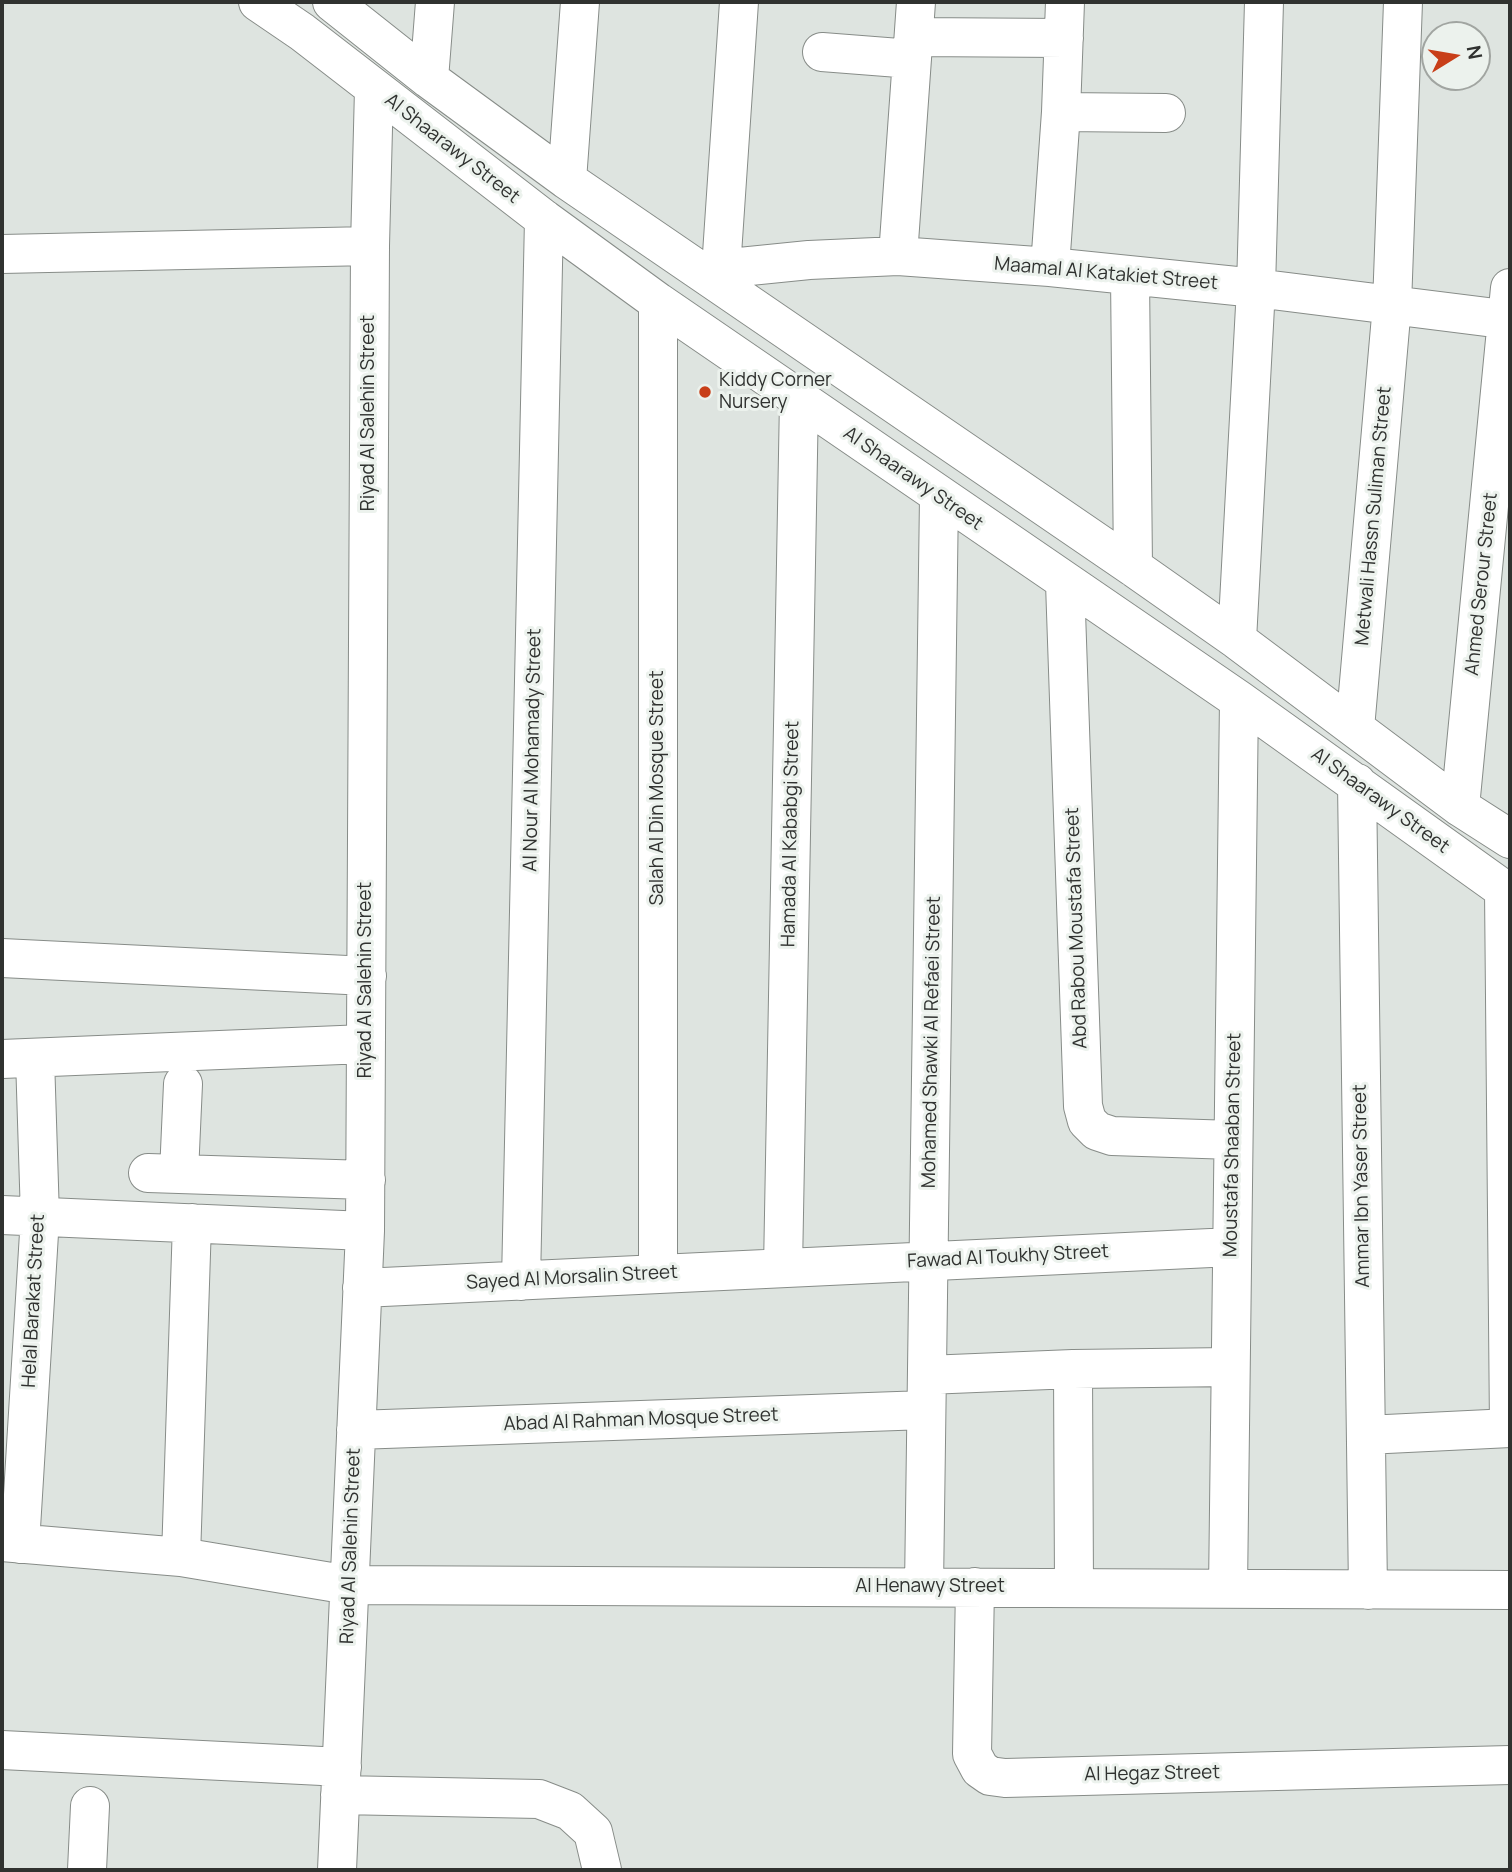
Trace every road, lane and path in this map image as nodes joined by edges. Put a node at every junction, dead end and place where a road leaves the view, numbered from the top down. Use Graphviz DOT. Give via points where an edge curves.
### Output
graph roads {
  1 [pos="258,2"];
  2 [pos="332,2"];
  3 [pos="435,2"];
  4 [pos="580,2"];
  5 [pos="739,2"];
  6 [pos="1264,2"];
  7 [pos="1403,2"];
  8 [pos="304,17"];
  9 [pos="1064,20"];
  10 [pos="914,32"];
  11 [pos="822,52"];
  12 [pos="429,79"];
  13 [pos="374,89"];
  14 [pos="1061,112"];
  15 [pos="1166,113"];
  16 [pos="567,180"];
  17 [pos="544,219"];
  18 [pos="370,246"];
  19 [pos="2,254"];
  20 [pos="898,256"];
  21 [pos="1050,267"];
  22 [pos="711,270"];
  23 [pos="1130,276"];
  24 [pos="1256,288"];
  25 [pos="658,302"];
  26 [pos="1392,305"];
  27 [pos="1509,309"];
  28 [pos="799,400"];
  29 [pos="939,497"];
  30 [pos="1133,566"];
  31 [pos="1065,583"];
  32 [pos="1237,640"];
  33 [pos="1239,700"];
  34 [pos="1355,728"];
  35 [pos="1357,783"];
  36 [pos="1460,807"];
  37 [pos="1510,839"];
  38 [pos="1507,892"];
  39 [pos="2,958"];
  40 [pos="367,976"];
  41 [pos="365,1044"];
  42 [pos="18,1059"];
  43 [pos="183,1084"];
  44 [pos="1233,1140"];
  45 [pos="1508,1140"];
  46 [pos="366,1180"];
  47 [pos="2,1215"];
  48 [pos="40,1217"];
  49 [pos="192,1223"];
  50 [pos="365,1231"];
  51 [pos="1232,1247"];
  52 [pos="929,1261"];
  53 [pos="783,1268"];
  54 [pos="659,1273"];
  55 [pos="521,1281"];
  56 [pos="362,1288"];
  57 [pos="1230,1367"];
  58 [pos="1073,1369"];
  59 [pos="927,1392"];
  60 [pos="1509,1428"];
  61 [pos="356,1430"];
  62 [pos="1366,1435"];
  63 [pos="11,1543"];
  64 [pos="181,1557"];
  65 [pos="349,1585"];
  66 [pos="924,1587"];
  67 [pos="975,1587"];
  68 [pos="1074,1588"];
  69 [pos="1228,1589"];
  70 [pos="1368,1590"];
  71 [pos="1510,1590"];
  72 [pos="2,1750"];
  73 [pos="1510,1765"];
  74 [pos="341,1781"];
  75 [pos="90,1807"];
  76 [pos="87,1870"];
  77 [pos="337,1870"];
  78 [pos="602,1870"];
  1 -- 8 [label="street, Al Shaarawy Street"];
  2 -- 12 [label="street"];
  3 -- 12 [label="street"];
  4 -- 16 [label="street"];
  5 -- 22 [label="street"];
  6 -- 24 [label="street"];
  7 -- 26 [label="street, Metwali Hassn Suliman Street"];
  8 -- 13 [label="street, Al Shaarawy Street"];
  9 -- 10 [label="street"];
  9 -- 14 [label="street"];
  10 -- 11 [label="street"];
  10 -- 20 [label="street"];
  12 -- 16 [label="street"];
  13 -- 17 [label="street, Al Shaarawy Street"];
  13 -- 18 [label="street, Riyad Al Salehin Street"];
  14 -- 15 [label="street"];
  14 -- 21 [label="street"];
  16 -- 22 [label="street"];
  17 -- 25 [label="street, Al Shaarawy Street"];
  17 -- 55 [label="street, Al Nour Al Mohamady Street"];
  18 -- 19 [label="street"];
  18 -- 40 [label="street, Riyad Al Salehin Street"];
  20 -- 21 [label="street, Maamal Al Katakiet Street"];
  20 -- 22 [label="street, Maamal Al Katakiet Street"];
  21 -- 23 [label="street, Maamal Al Katakiet Street"];
  22 -- 30 [label="street"];
  23 -- 24 [label="street, Maamal Al Katakiet Street"];
  23 -- 30 [label="street"];
  24 -- 26 [label="street, Maamal Al Katakiet Street"];
  24 -- 32 [label="street"];
  25 -- 28 [label="street, Al Shaarawy Street"];
  25 -- 54 [label="street, Salah Al Din Mosque Street"];
  26 -- 27 [label="street, Maamal Al Katakiet Street"];
  26 -- 34 [label="street, Metwali Hassn Suliman Street"];
  27 -- 36 [label="street, Ahmed Serour Street"];
  28 -- 29 [label="street, Al Shaarawy Street"];
  28 -- 53 [label="street, Hamada Al Kababgi Street"];
  29 -- 31 [label="street, Al Shaarawy Street"];
  29 -- 52 [label="street, Mohamed Shawki Al Refaei Street"];
  30 -- 32 [label="street"];
  31 -- 33 [label="street, Al Shaarawy Street"];
  31 -- 44 [label="street, Abd Rabou Moustafa Street" via="1087,1121 1112,1136"];
  32 -- 34 [label="street"];
  33 -- 35 [label="street, Al Shaarawy Street"];
  33 -- 44 [label="street, Moustafa Shaaban Street"];
  34 -- 36 [label="street"];
  35 -- 38 [label="street, Al Shaarawy Street"];
  35 -- 62 [label="street, Ammar Ibn Yaser Street"];
  36 -- 37 [label="street"];
  38 -- 45 [label="street"];
  39 -- 40 [label="street"];
  40 -- 41 [label="street, Riyad Al Salehin Street"];
  41 -- 42 [label="street"];
  41 -- 46 [label="street, Riyad Al Salehin Street"];
  42 -- 48 [label="street, Helal Barakat Street"];
  43 -- 46 [label="street" via="164,1173"];
  44 -- 51 [label="street, Moustafa Shaaban Street"];
  45 -- 60 [label="street"];
  46 -- 50 [label="street, Riyad Al Salehin Street"];
  47 -- 48 [label="street"];
  48 -- 49 [label="street"];
  48 -- 63 [label="street, Helal Barakat Street"];
  49 -- 50 [label="street"];
  49 -- 64 [label="street"];
  50 -- 56 [label="street, Riyad Al Salehin Street"];
  51 -- 52 [label="street, Fawad Al Toukhy Street"];
  51 -- 57 [label="street, Moustafa Shaaban Street"];
  52 -- 53 [label="street, Fawad Al Toukhy Street"];
  52 -- 59 [label="street, Mohamed Shawki Al Refaei Street"];
  53 -- 54 [label="street, Sayed Al Morsalin Street"];
  54 -- 55 [label="street, Sayed Al Morsalin Street"];
  55 -- 56 [label="street, Sayed Al Morsalin Street"];
  56 -- 61 [label="street, Riyad Al Salehin Street"];
  57 -- 58 [label="street, Abad Al Rahman Mosque Street"];
  57 -- 69 [label="street, Moustafa Shaaban Street"];
  58 -- 59 [label="street, Abad Al Rahman Mosque Street"];
  58 -- 68 [label="street"];
  59 -- 61 [label="street, Abad Al Rahman Mosque Street"];
  59 -- 66 [label="street, Mohamed Shawki Al Refaei Street"];
  60 -- 62 [label="street"];
  61 -- 65 [label="street, Riyad Al Salehin Street"];
  62 -- 70 [label="street, Ammar Ibn Yaser Street"];
  63 -- 64 [label="street, Al Henawy Street"];
  64 -- 65 [label="street, Al Henawy Street"];
  65 -- 66 [label="street, Al Henawy Street"];
  65 -- 74 [label="street, Riyad Al Salehin Street"];
  66 -- 67 [label="street, Al Henawy Street"];
  67 -- 68 [label="street, Al Henawy Street"];
  67 -- 73 [label="street, Al Hegaz Street" via="972,1754 990,1776"];
  68 -- 69 [label="street, Al Henawy Street"];
  69 -- 70 [label="street, Al Henawy Street"];
  70 -- 71 [label="street, Al Henawy Street"];
  72 -- 74 [label="street"];
  74 -- 77 [label="street, Riyad Al Salehin Street"];
  74 -- 78 [label="street" via="539,1799 570,1811 593,1832"];
  75 -- 76 [label="street"];
}
